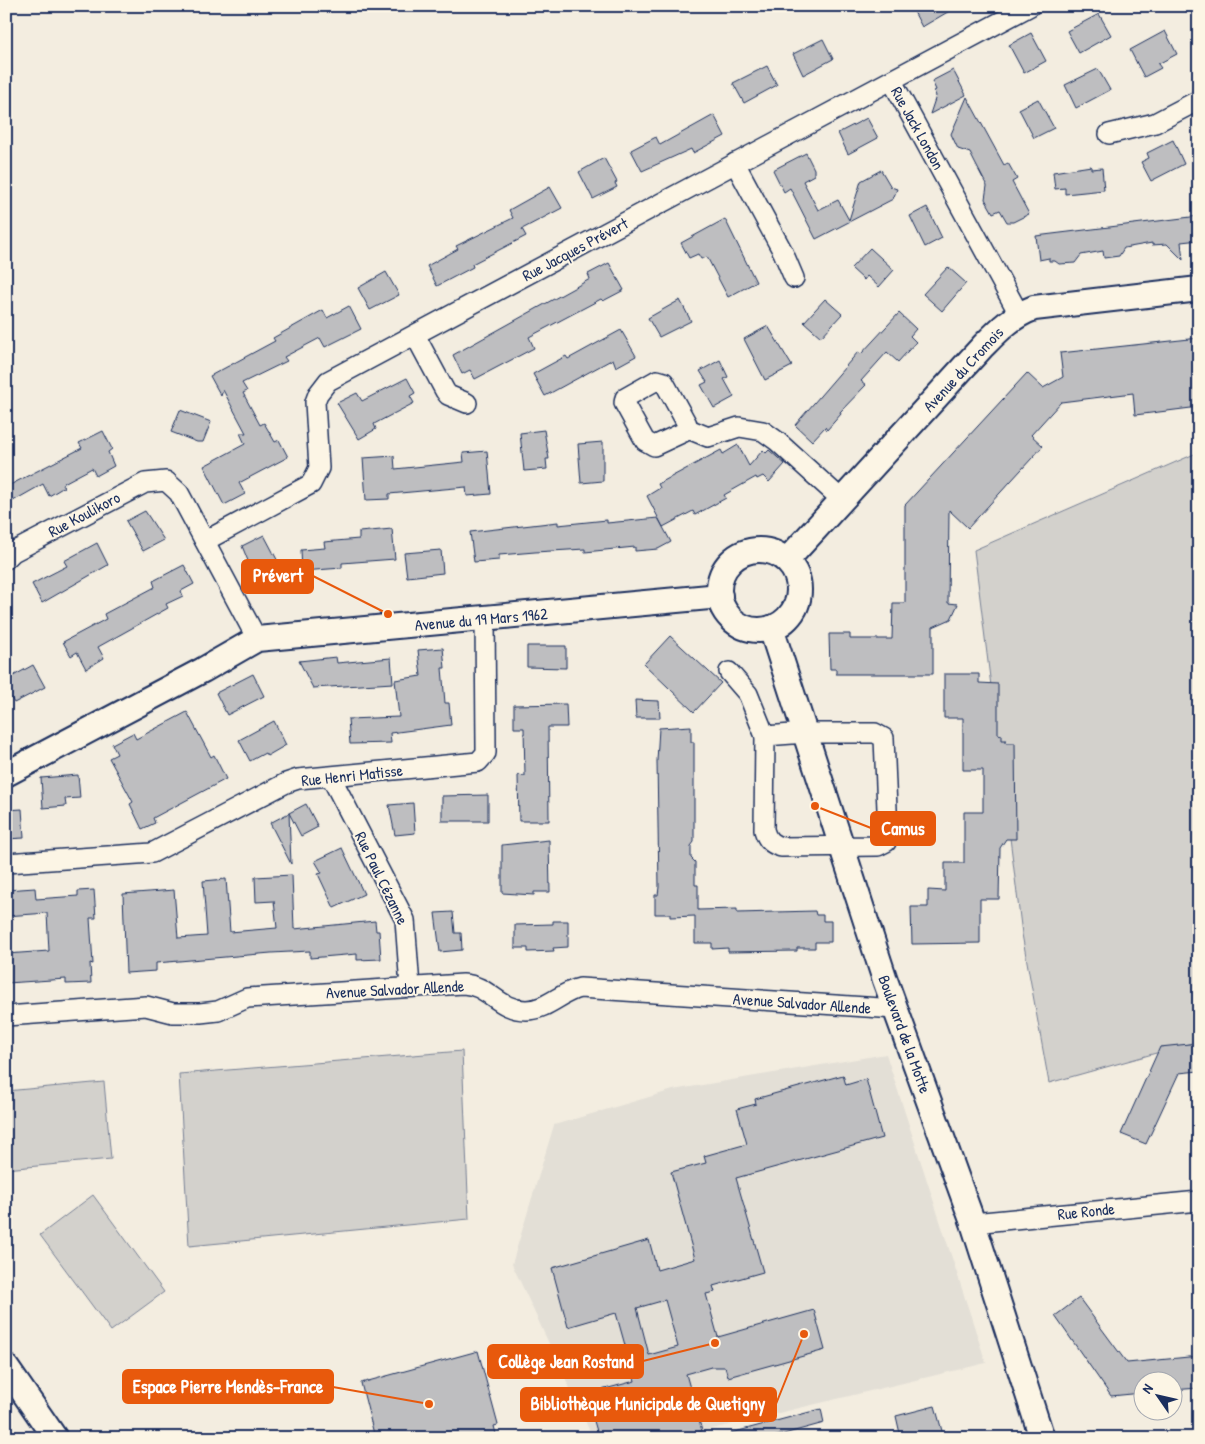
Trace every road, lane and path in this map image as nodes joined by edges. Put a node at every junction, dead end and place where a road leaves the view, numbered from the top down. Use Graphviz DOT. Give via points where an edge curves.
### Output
graph roads {
  1 [pos="1030,6"];
  2 [pos="892,81"];
  3 [pos="1199,100"];
  4 [pos="1109,134"];
  5 [pos="735,163"];
  6 [pos="794,278"];
  7 [pos="1199,289"];
  8 [pos="1019,314"];
  9 [pos="415,335"];
  10 [pos="467,403"];
  11 [pos="686,428"];
  12 [pos="842,500"];
  13 [pos="206,541"];
  14 [pos="6,559"];
  15 [pos="786,560"];
  16 [pos="720,596"];
  17 [pos="485,618"];
  18 [pos="771,628"];
  19 [pos="257,639"];
  20 [pos="729,672"];
  21 [pos="806,733"];
  22 [pos="765,736"];
  23 [pos="6,774"];
  24 [pos="331,776"];
  25 [pos="843,846"];
  26 [pos="6,864"];
  27 [pos="410,987"];
  28 [pos="896,1009"];
  29 [pos="6,1016"];
  30 [pos="1199,1201"];
  31 [pos="973,1223"];
  32 [pos="6,1367"];
  33 [pos="55,1438"];
  34 [pos="1042,1438"];
  1 -- 2 [label="street, Rue Jack London"];
  2 -- 5 [label="street, Rue Jacques Prévert"];
  2 -- 8 [label="street, Rue Jack London"];
  3 -- 4 [label="street" via="1155,123"];
  5 -- 6 [label="street"];
  5 -- 9 [label="street, Rue Jacques Prévert"];
  7 -- 8 [label="street, Avenue du Cromois" via="1034,308"];
  8 -- 12 [label="street, Avenue du Cromois" via="983,346"];
  9 -- 10 [label="street" via="444,391"];
  9 -- 13 [label="street, Rue Jacques Prévert" via="324,385 315,402 319,468 310,484"];
  11 -- 12 [label="street" via="708,437 739,428 763,431"];
  12 -- 15 [label="street, Avenue du Cromois"];
  13 -- 14 [label="street, Rue Koulikoro" via="179,492 166,481 145,482 13,552"];
  13 -- 19 [label="street"];
  15 -- 16 [label="street" via="766,550 740,554 722,574"];
  15 -- 18 [label="street" via="796,571 800,595 790,617"];
  16 -- 17 [label="street, Avenue du 19 Mars 1962"];
  16 -- 18 [label="street" via="725,611 744,628"];
  17 -- 19 [label="street, Avenue du 19 Mars 1962"];
  17 -- 24 [label="street, Rue Henri Matisse" via="486,747 482,759 471,764"];
  18 -- 21 [label="street, Boulevard de la Motte"];
  19 -- 23 [label="street, Avenue du 19 Mars 1962"];
  20 -- 22 [label="street" via="748,694"];
  21 -- 22 [label="street"];
  21 -- 25 [label="street, Boulevard de la Motte"];
  21 -- 25 [label="street" via="875,733 882,735 886,742 888,838 878,846"];
  22 -- 25 [label="street" via="766,837 781,847"];
  24 -- 26 [label="street, Rue Henri Matisse" via="286,783 152,853"];
  24 -- 27 [label="street, Rue Paul Cézanne" via="405,920"];
  25 -- 28 [label="street, Boulevard de la Motte"];
  27 -- 28 [label="street, Avenue Salvador Allende" via="472,984 506,1006 528,1010 580,988"];
  27 -- 29 [label="street, Avenue Salvador Allende" via="247,998 218,1011 200,1013 173,1013 146,1006"];
  28 -- 31 [label="street, Boulevard de la Motte"];
  30 -- 31 [label="street, Rue Ronde"];
  31 -- 34 [label="street, Boulevard de la Motte"];
  32 -- 33 [label="street"];
}
